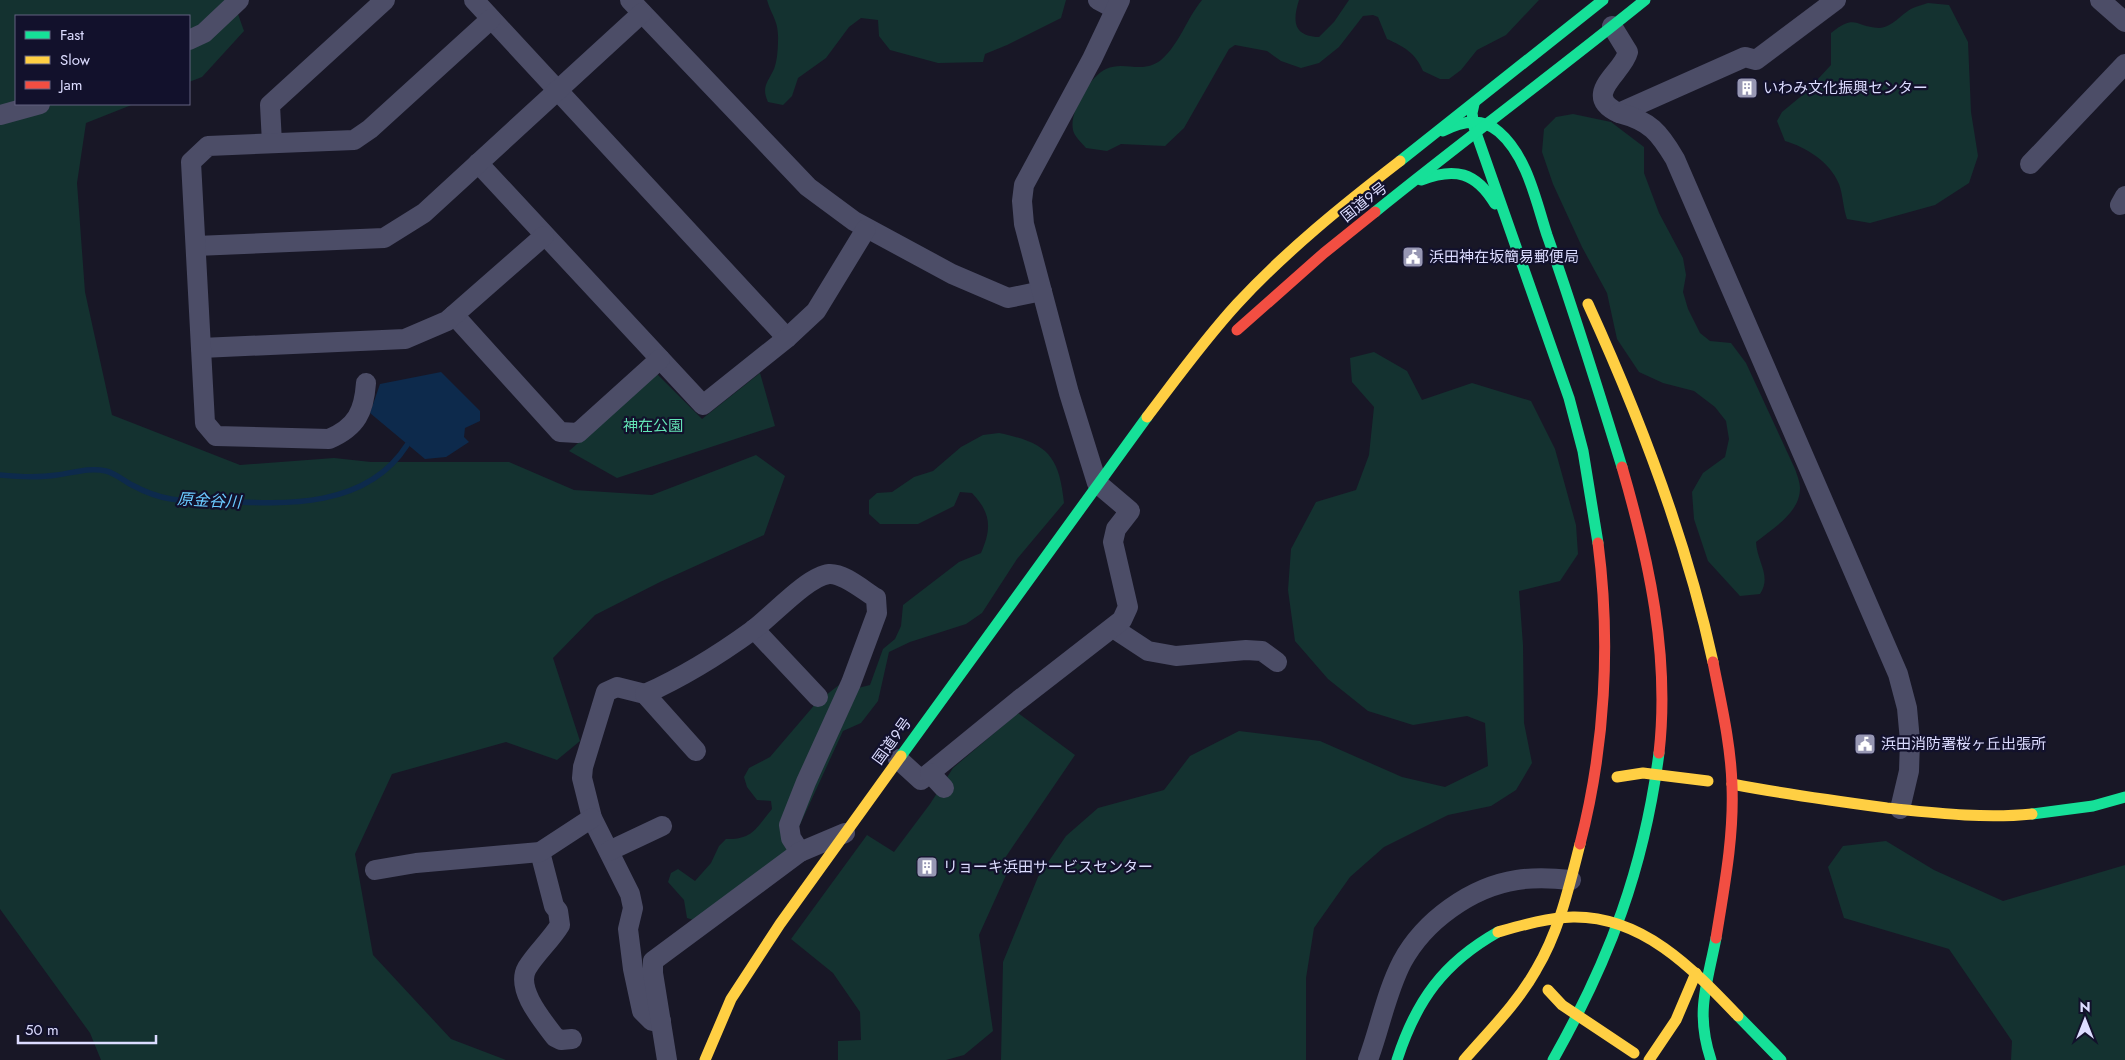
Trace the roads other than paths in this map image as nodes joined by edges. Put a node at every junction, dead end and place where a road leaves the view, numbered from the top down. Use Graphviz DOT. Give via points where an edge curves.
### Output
graph roads {
  1 [pos="239,0"];
  2 [pos="385,0"];
  3 [pos="474,0"];
  4 [pos="1604,0"];
  5 [pos="1645,0"];
  6 [pos="1836,0"];
  7 [pos="2100,0"];
  8 [pos="1111,3"];
  9 [pos="636,6"];
  10 [pos="491,19"];
  11 [pos="2125,22"];
  12 [pos="1612,26"];
  13 [pos="190,39"];
  14 [pos="2125,64"];
  15 [pos="1543,83"];
  16 [pos="1495,85"];
  17 [pos="557,91"];
  18 [pos="1475,101"];
  19 [pos="36,105"];
  20 [pos="1522,112"];
  21 [pos="1619,113"];
  22 [pos="0,115"];
  23 [pos="1486,123"];
  24 [pos="1474,127"];
  25 [pos="1516,136"];
  26 [pos="272,144"];
  27 [pos="1494,144"];
  28 [pos="1413,150"];
  29 [pos="1520,160"];
  30 [pos="478,163"];
  31 [pos="2030,164"];
  32 [pos="1530,186"];
  33 [pos="1404,190"];
  34 [pos="866,229"];
  35 [pos="544,236"];
  36 [pos="196,246"];
  37 [pos="1517,254"];
  38 [pos="1571,268"];
  39 [pos="1042,291"];
  40 [pos="1583,293"];
  41 [pos="454,315"];
  42 [pos="1231,335"];
  43 [pos="787,338"];
  44 [pos="1569,338"];
  45 [pos="201,348"];
  46 [pos="660,359"];
  47 [pos="1204,362"];
  48 [pos="366,383"];
  49 [pos="1122,450"];
  50 [pos="1097,483"];
  51 [pos="1628,490"];
  52 [pos="1113,628"];
  53 [pos="754,629"];
  54 [pos="1277,662"];
  55 [pos="646,694"];
  56 [pos="818,697"];
  57 [pos="696,751"];
  58 [pos="898,759"];
  59 [pos="930,773"];
  60 [pos="1732,784"];
  61 [pos="944,788"];
  62 [pos="2125,797"];
  63 [pos="1591,798"];
  64 [pos="1900,809"];
  65 [pos="592,818"];
  66 [pos="662,826"];
  67 [pos="845,833"];
  68 [pos="610,851"];
  69 [pos="540,852"];
  70 [pos="800,852"];
  71 [pos="375,870"];
  72 [pos="1725,873"];
  73 [pos="1571,880"];
  74 [pos="1543,957"];
  75 [pos="661,1021"];
  76 [pos="572,1039"];
  77 [pos="668,1060"];
  78 [pos="705,1060"];
  79 [pos="1368,1060"];
  80 [pos="1397,1060"];
  81 [pos="1464,1060"];
  82 [pos="1553,1060"];
  83 [pos="1644,1060"];
  84 [pos="1650,1060"];
  85 [pos="1711,1060"];
  86 [pos="1781,1060"];
  1 -- 13 [label="street" via="204,32"];
  2 -- 26 [label="street" via="270,105"];
  3 -- 10 [label="street"];
  4 -- 16 [label="main road, 国道9号"];
  5 -- 12 [label="main road, 国道9号"];
  6 -- 21 [label="street" via="1756,60 1744,57"];
  7 -- 11 [label="street"];
  8 -- 39 [label="street" via="1092,59 1024,185 1024,224"];
  9 -- 17 [label="street"];
  9 -- 34 [label="street" via="808,187"];
  10 -- 17 [label="street"];
  10 -- 26 [label="street" via="354,140"];
  12 -- 15 [label="main road, 国道9号"];
  12 -- 21 [label="street" via="1628,52 1603,92 1604,102"];
  14 -- 31 [label="street"];
  15 -- 20 [label="main road"];
  15 -- 23 [label="main road, 国道9号"];
  16 -- 18 [label="main road, 国道9号"];
  16 -- 23 [label="main road" via="1484,105"];
  17 -- 30 [label="street"];
  17 -- 43 [label="street"];
  18 -- 24 [label="main road" via="1472,113"];
  18 -- 28 [label="main road, 国道9号"];
  19 -- 22 [label="street"];
  21 -- 64 [label="street" via="1640,118 1661,135 1675,159 1884,638 1905,699 1910,741 1909,770"];
  23 -- 24 [label="main road, 国道9号"];
  23 -- 27 [label="main road"];
  23 -- 29 [label="main road" via="1505,135"];
  24 -- 28 [label="main road" via="1447,128"];
  24 -- 33 [label="main road, 国道9号"];
  24 -- 37 [label="main road"];
  25 -- 29 [label="main road"];
  26 -- 36 [label="street" via="208,146 190,162"];
  28 -- 49 [label="main road, 国道9号" via="1305,238 1238,303 1204,342"];
  29 -- 32 [label="main road"];
  30 -- 35 [label="street"];
  30 -- 36 [label="street" via="424,213 384,238"];
  32 -- 38 [label="main road"];
  32 -- 51 [label="main road" via="1581,332"];
  33 -- 37 [label="main road" via="1433,174 1445,172 1468,175 1478,180 1491,195"];
  33 -- 42 [label="main road, 国道9号" via="1284,286"];
  34 -- 39 [label="street" via="952,274 1008,298"];
  34 -- 43 [label="street" via="816,311"];
  35 -- 41 [label="street"];
  35 -- 46 [label="street"];
  36 -- 45 [label="street"];
  37 -- 63 [label="main road" via="1569,396 1592,500 1606,624 1602,714"];
  39 -- 50 [label="street"];
  40 -- 60 [label="main road" via="1632,405 1677,529 1710,649"];
  41 -- 45 [label="street" via="405,339"];
  41 -- 46 [label="street" via="560,432 578,433"];
  43 -- 46 [label="street" via="703,405"];
  44 -- 51 [label="main road"];
  45 -- 48 [label="street" via="205,423 216,436 329,439 345,432 358,418 365,404"];
  47 -- 49 [label="main road, 国道9号"];
  49 -- 50 [label="main road, 国道9号"];
  50 -- 52 [label="street" via="1130,511 1116,529 1113,542 1128,607 1122,620"];
  50 -- 58 [label="main road, 国道9号"];
  51 -- 82 [label="main road" via="1647,563 1658,628 1662,676 1656,769 1649,818 1623,915 1583,1008"];
  52 -- 54 [label="street" via="1148,651 1176,656 1262,651"];
  52 -- 59 [label="street" via="1018,700"];
  53 -- 55 [label="street" via="716,656"];
  53 -- 56 [label="street"];
  53 -- 70 [label="street" via="818,576 840,576 876,598 878,606 851,684 790,825 791,838"];
  55 -- 57 [label="street"];
  55 -- 65 [label="street" via="617,687 606,692 582,767"];
  58 -- 59 [label="street" via="921,780"];
  58 -- 67 [label="main road, 国道9号"];
  59 -- 61 [label="street"];
  60 -- 63 [label="main road, bridge" via="1643,773 1617,777"];
  60 -- 64 [label="main road"];
  60 -- 72 [label="main road" via="1732,816"];
  62 -- 64 [label="main road" via="2062,812 2018,817"];
  63 -- 73 [label="main road"];
  65 -- 68 [label="street"];
  65 -- 69 [label="street"];
  66 -- 68 [label="street"];
  67 -- 70 [label="street"];
  67 -- 78 [label="main road, 国道9号" via="730,999"];
  68 -- 75 [label="street" via="633,908 628,929 642,1011 652,1021"];
  69 -- 71 [label="street"];
  69 -- 76 [label="street" via="560,925 526,970 526,986 529,1002 555,1037"];
  70 -- 75 [label="street" via="653,961 652,973"];
  72 -- 84 [label="main road" via="1713,925 1696,974 1676,1020"];
  72 -- 85 [label="main road" via="1715,943 1701,1005 1702,1034"];
  73 -- 74 [label="main road"];
  73 -- 79 [label="street" via="1515,880 1462,900 1439,918 1418,938 1402,962"];
  74 -- 81 [label="main road" via="1529,981"];
  74 -- 83 [label="main road, bridge" via="1548,990 1562,1005"];
  75 -- 77 [label="street"];
  80 -- 86 [label="main road, bridge" via="1410,1022 1438,978 1455,959 1476,943 1524,923 1578,917 1629,927 1683,960"];
}
